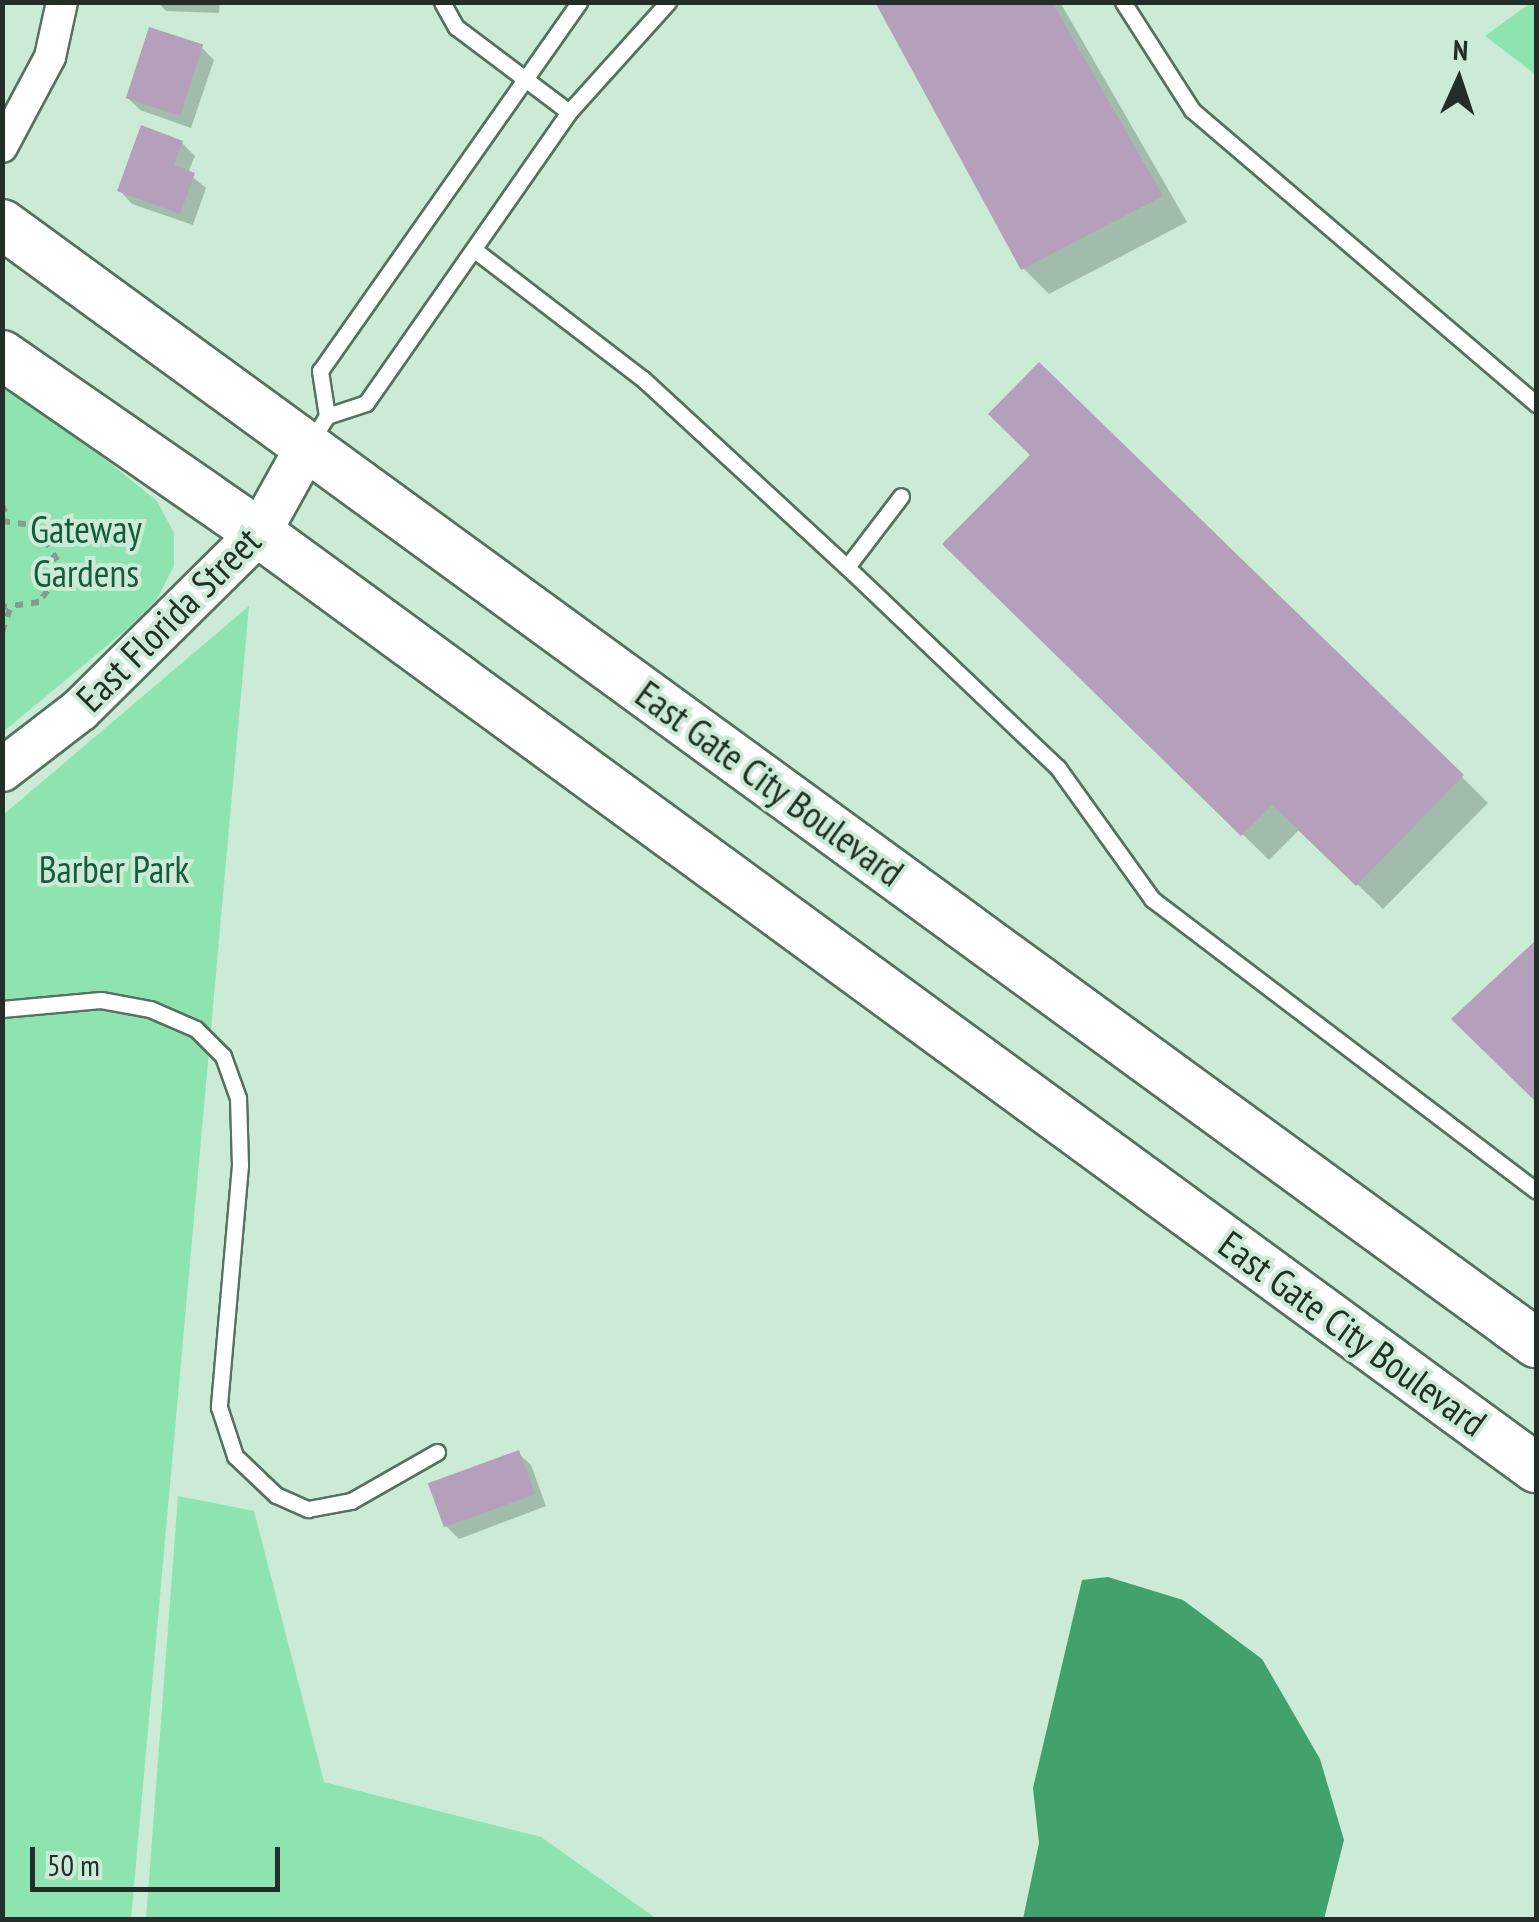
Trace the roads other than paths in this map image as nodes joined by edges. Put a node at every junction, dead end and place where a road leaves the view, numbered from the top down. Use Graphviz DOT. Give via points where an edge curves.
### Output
graph roads {
  1 [pos="62,2"];
  2 [pos="442,2"];
  3 [pos="579,2"];
  4 [pos="668,2"];
  5 [pos="1123,2"];
  6 [pos="523,76"];
  7 [pos="569,112"];
  8 [pos="2,146"];
  9 [pos="2,224"];
  10 [pos="476,251"];
  11 [pos="2,355"];
  12 [pos="1536,404"];
  13 [pos="318,431"];
  14 [pos="901,496"];
  15 [pos="259,533"];
  16 [pos="847,568"];
  17 [pos="2,770"];
  18 [pos="2,1009"];
  19 [pos="1536,1190"];
  20 [pos="1536,1342"];
  21 [pos="437,1452"];
  22 [pos="1536,1468"];
  1 -- 8 [label="street" via="50,57"];
  2 -- 6 [label="lane" via="456,27"];
  3 -- 6 [label="lane"];
  4 -- 7 [label="lane"];
  5 -- 12 [label="lane" via="1192,110"];
  6 -- 7 [label="lane"];
  6 -- 13 [label="lane" via="320,371"];
  7 -- 10 [label="lane"];
  9 -- 13 [label="main road, East Gate City Boulevard"];
  10 -- 13 [label="lane" via="366,403"];
  10 -- 16 [label="lane" via="643,379"];
  11 -- 15 [label="main road, East Gate City Boulevard"];
  13 -- 15 [label="main road, East Florida Street"];
  13 -- 20 [label="main road, East Gate City Boulevard"];
  14 -- 16 [label="lane"];
  15 -- 17 [label="main road, East Florida Street" via="80,710"];
  15 -- 22 [label="main road, East Gate City Boulevard"];
  16 -- 19 [label="lane" via="1058,768 1152,900"];
  18 -- 21 [label="lane" via="101,1000 150,1009 196,1029 223,1056 238,1098 240,1165 219,1407 236,1456 276,1495 308,1509 351,1501"];
}
